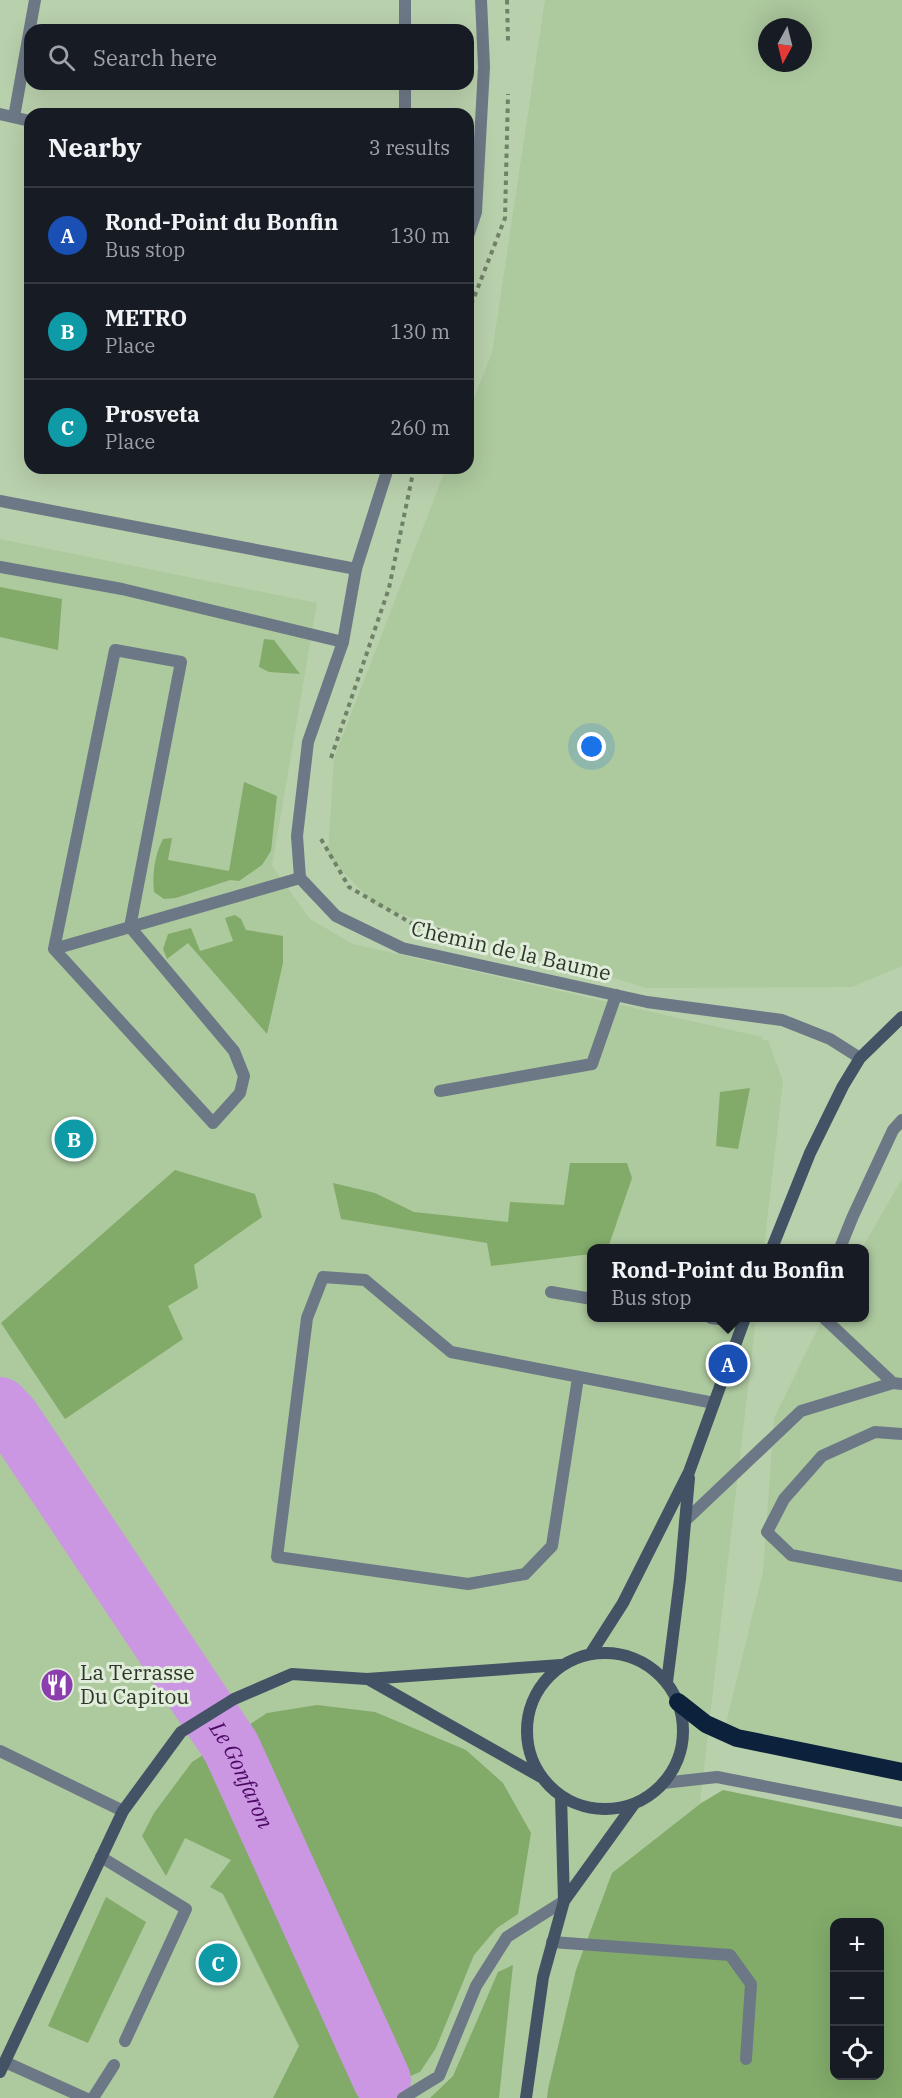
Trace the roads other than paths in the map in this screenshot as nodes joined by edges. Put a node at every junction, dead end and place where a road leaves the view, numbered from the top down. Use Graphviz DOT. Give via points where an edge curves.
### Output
graph roads {
  1 [pos="35,0"];
  2 [pos="405,0"];
  3 [pos="481,0"];
  4 [pos="31,24"];
  5 [pos="405,24"];
  6 [pos="24,61"];
  7 [pos="405,90"];
  8 [pos="405,108"];
  9 [pos="0,114"];
  10 [pos="14,117"];
  11 [pos="24,120"];
  12 [pos="474,187"];
  13 [pos="386,474"];
  14 [pos="0,501"];
  15 [pos="0,567"];
  16 [pos="356,569"];
  17 [pos="343,642"];
  18 [pos="300,878"];
  19 [pos="130,927"];
  20 [pos="54,949"];
  21 [pos="616,995"];
  22 [pos="902,1017"];
  23 [pos="860,1058"];
  24 [pos="440,1091"];
  25 [pos="902,1120"];
  26 [pos="774,1244"];
  27 [pos="842,1244"];
  28 [pos="551,1292"];
  29 [pos="587,1298"];
  30 [pos="743,1322"];
  31 [pos="830,1322"];
  32 [pos="578,1377"];
  33 [pos="897,1383"];
  34 [pos="714,1403"];
  35 [pos="902,1434"];
  36 [pos="689,1472"];
  37 [pos="685,1521"];
  38 [pos="902,1575"];
  39 [pos="591,1653"];
  40 [pos="561,1665"];
  41 [pos="367,1679"];
  42 [pos="667,1682"];
  43 [pos="678,1702"];
  44 [pos="0,1751"];
  45 [pos="902,1772"];
  46 [pos="541,1777"];
  47 [pos="663,1783"];
  48 [pos="561,1796"];
  49 [pos="634,1803"];
  50 [pos="123,1811"];
  51 [pos="902,1813"];
  52 [pos="101,1857"];
  53 [pos="564,1901"];
  54 [pos="552,1942"];
  55 [pos="125,2041"];
  56 [pos="746,2059"];
  57 [pos="114,2065"];
  58 [pos="2,2067"];
  59 [pos="85,2098"];
  60 [pos="93,2098"];
  61 [pos="403,2098"];
  62 [pos="526,2098"];
  1 -- 4 [label="street"];
  2 -- 5 [label="street"];
  3 -- 12 [label="street" via="484,67"];
  6 -- 10 [label="street"];
  7 -- 8 [label="street"];
  9 -- 10 [label="street"];
  10 -- 11 [label="street"];
  13 -- 16 [label="street"];
  14 -- 16 [label="street"];
  15 -- 17 [label="street" via="122,589"];
  16 -- 17 [label="street"];
  17 -- 18 [label="street" via="308,742 297,836"];
  18 -- 19 [label="street"];
  18 -- 21 [label="street, Chemin de la Baume" via="336,916 402,948"];
  19 -- 20 [label="street"];
  19 -- 20 [label="street" via="234,1052 244,1076 240,1093 213,1123"];
  19 -- 20 [label="street" via="181,662 115,650"];
  21 -- 23 [label="street, Chemin de la Baume" via="782,1020 830,1039"];
  21 -- 24 [label="street" via="592,1064"];
  22 -- 23 [label="main road"];
  23 -- 26 [label="main road" via="810,1153"];
  25 -- 27 [label="street" via="893,1130"];
  28 -- 29 [label="street"];
  30 -- 34 [label="main road"];
  31 -- 33 [label="street"];
  32 -- 32 [label="street" via="451,1352 365,1280 323,1277 307,1318 277,1557 468,1584 525,1574 552,1546"];
  32 -- 34 [label="street"];
  33 -- 37 [label="street" via="801,1411"];
  34 -- 36 [label="main road"];
  35 -- 38 [label="street" via="875,1432 822,1456 784,1499 767,1532 791,1555"];
  36 -- 37 [label="main road"];
  36 -- 39 [label="main road" via="623,1603"];
  37 -- 42 [label="main road"];
  39 -- 40 [label="main road"];
  39 -- 42 [label="main road" via="633,1657"];
  40 -- 41 [label="main road"];
  40 -- 46 [label="main road" via="542,1682 530,1704 526,1729 529,1754"];
  41 -- 46 [label="main road"];
  41 -- 50 [label="main road" via="292,1674 234,1699 181,1732"];
  42 -- 43 [label="main road"];
  43 -- 45 [label="highway" via="706,1724 737,1738"];
  43 -- 47 [label="main road" via="682,1744"];
  44 -- 50 [label="street"];
  46 -- 48 [label="main road"];
  47 -- 49 [label="main road"];
  47 -- 51 [label="street" via="717,1777"];
  48 -- 49 [label="main road" via="584,1807 609,1809"];
  48 -- 53 [label="main road"];
  49 -- 53 [label="main road"];
  50 -- 52 [label="main road"];
  52 -- 55 [label="street" via="186,1909"];
  52 -- 58 [label="main road"];
  53 -- 54 [label="main road"];
  53 -- 61 [label="street" via="507,1937 476,1986 439,2076"];
  54 -- 56 [label="street" via="730,1955 751,1984"];
  54 -- 62 [label="main road" via="543,1977"];
  57 -- 60 [label="street"];
  58 -- 59 [label="street"];
}
